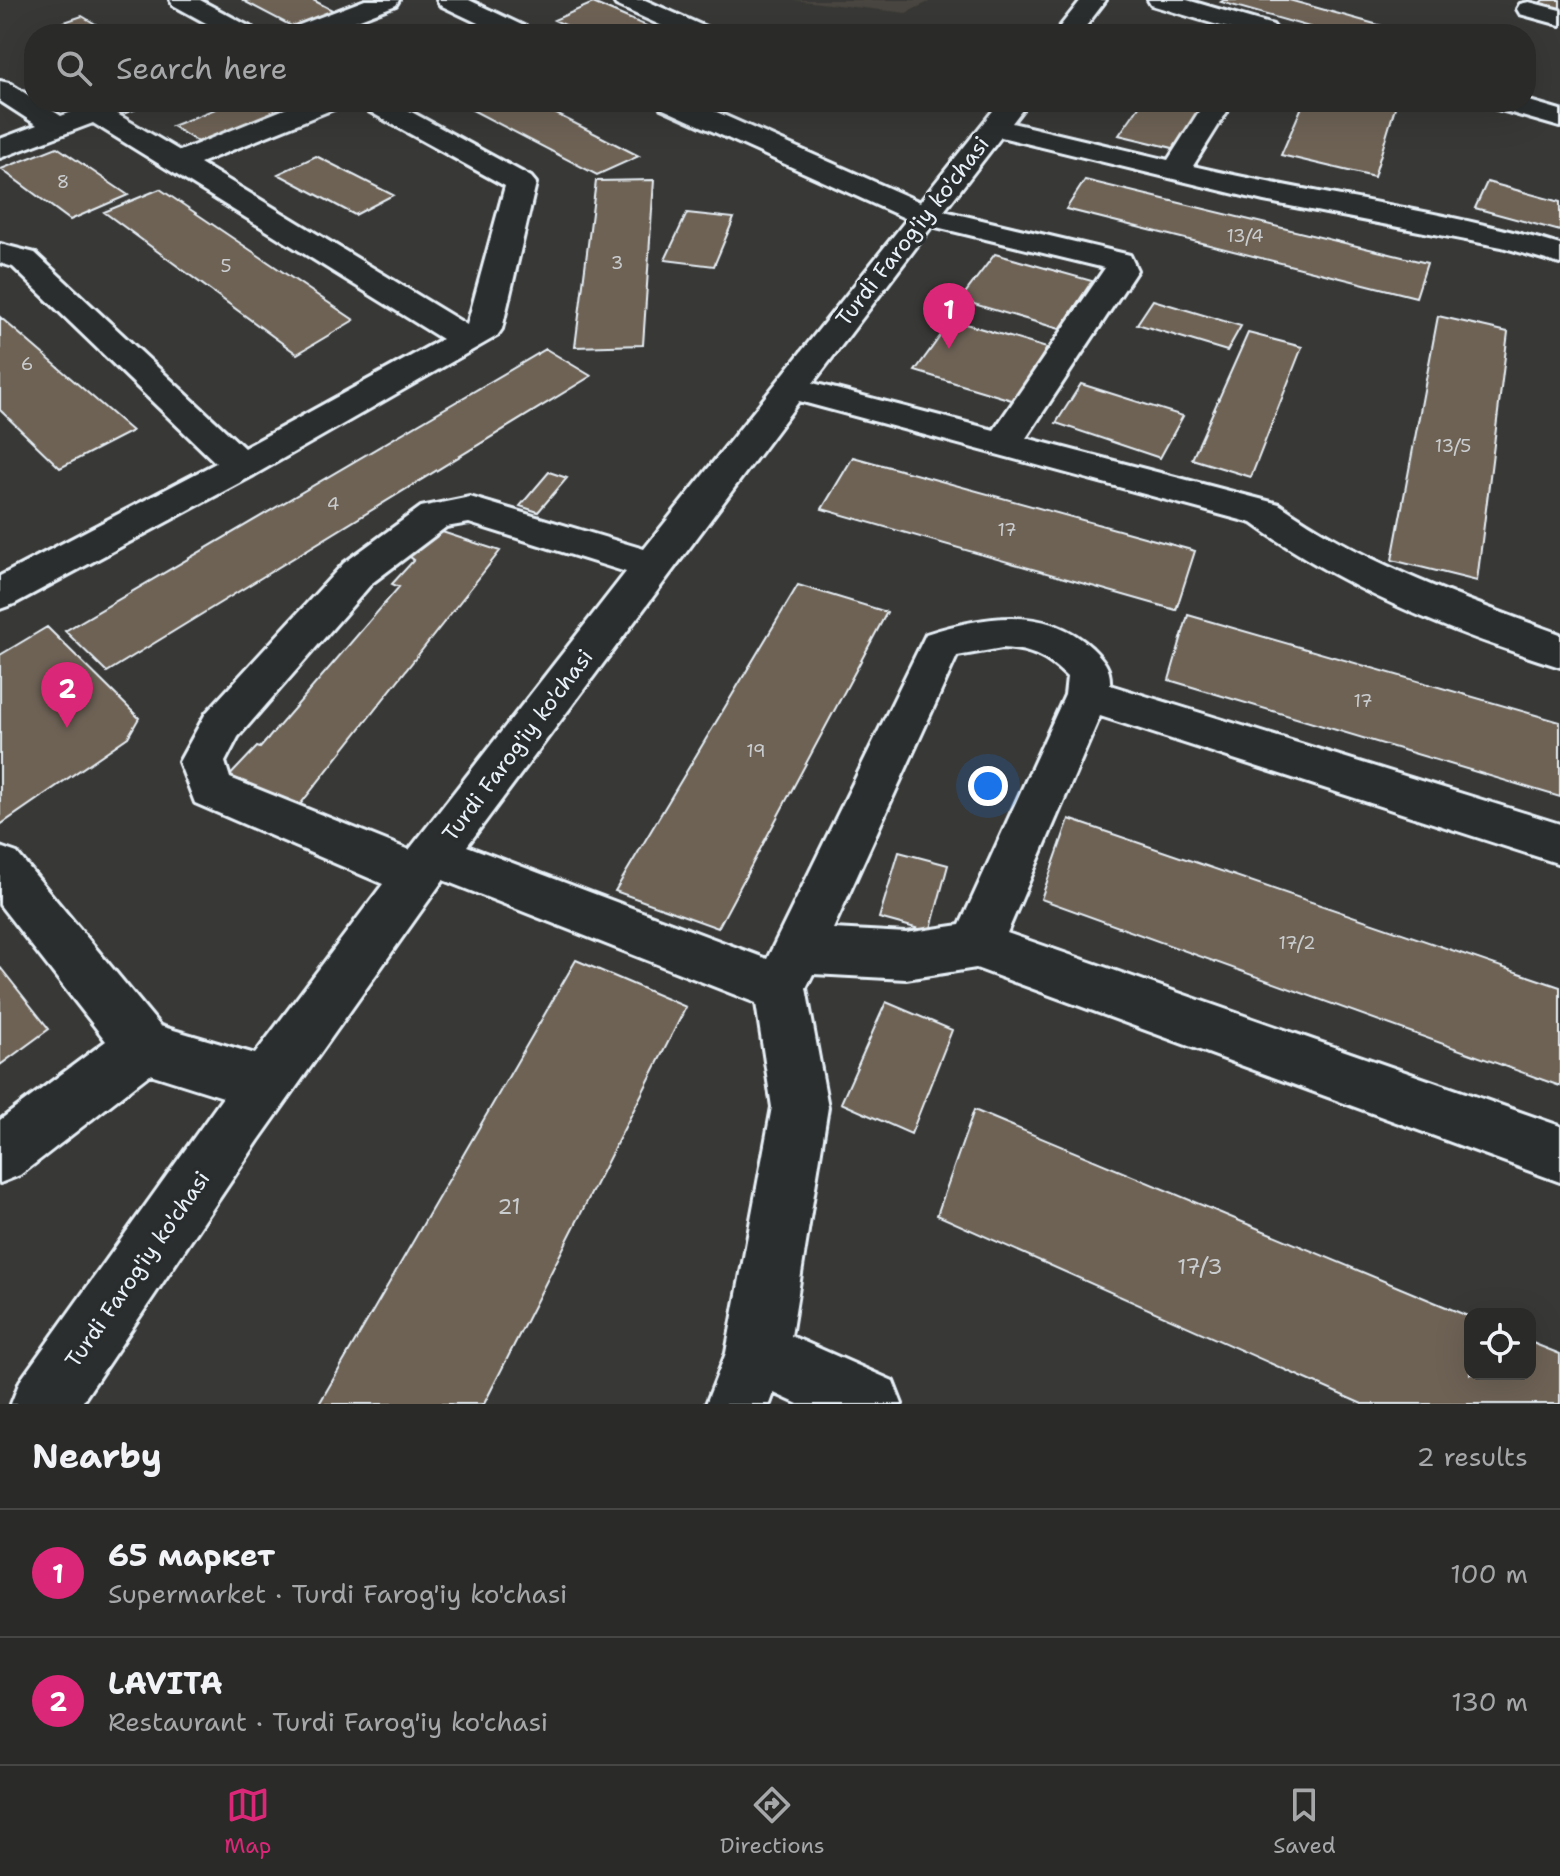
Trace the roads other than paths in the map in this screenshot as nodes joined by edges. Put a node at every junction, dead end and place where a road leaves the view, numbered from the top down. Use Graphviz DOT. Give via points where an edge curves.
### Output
graph roads {
  1 [pos="182,0"];
  2 [pos="387,0"];
  3 [pos="449,0"];
  4 [pos="625,0"];
  5 [pos="1094,0"];
  6 [pos="1160,0"];
  7 [pos="1529,9"];
  8 [pos="1560,18"];
  9 [pos="226,24"];
  10 [pos="324,24"];
  11 [pos="494,24"];
  12 [pos="679,24"];
  13 [pos="1075,24"];
  14 [pos="1238,24"];
  15 [pos="0,89"];
  16 [pos="24,105"];
  17 [pos="35,112"];
  18 [pos="301,112"];
  19 [pos="391,112"];
  20 [pos="693,112"];
  21 [pos="1213,112"];
  22 [pos="1536,112"];
  23 [pos="95,113"];
  24 [pos="1004,114"];
  25 [pos="1560,119"];
  26 [pos="58,127"];
  27 [pos="0,149"];
  28 [pos="178,162"];
  29 [pos="1176,171"];
  30 [pos="923,215"];
  31 [pos="0,253"];
  32 [pos="1560,255"];
  33 [pos="466,339"];
  34 [pos="790,388"];
  35 [pos="1003,444"];
  36 [pos="241,466"];
  37 [pos="654,566"];
  38 [pos="0,594"];
  39 [pos="1560,651"];
  40 [pos="1087,695"];
  41 [pos="1560,844"];
  42 [pos="426,866"];
  43 [pos="0,868"];
  44 [pos="976,945"];
  45 [pos="788,969"];
  46 [pos="143,1046"];
  47 [pos="266,1084"];
  48 [pos="1560,1154"];
  49 [pos="0,1155"];
  50 [pos="748,1378"];
  51 [pos="43,1404"];
  52 [pos="870,1404"];
  1 -- 9 [label="street"];
  2 -- 10 [label="street"];
  3 -- 11 [label="street"];
  4 -- 12 [label="street"];
  5 -- 13 [label="street"];
  6 -- 14 [label="street"];
  7 -- 8 [label="street"];
  15 -- 16 [label="street"];
  17 -- 26 [label="street"];
  18 -- 28 [label="street"];
  19 -- 33 [label="street" via="521,183 485,329"];
  20 -- 30 [label="street"];
  21 -- 29 [label="street"];
  22 -- 25 [label="street"];
  23 -- 26 [label="street"];
  23 -- 28 [label="street"];
  24 -- 29 [label="street"];
  24 -- 30 [label="street, Turdi Farog'iy ko'chasi"];
  26 -- 27 [label="street"];
  28 -- 33 [label="street"];
  29 -- 32 [label="street" via="1508,239"];
  30 -- 34 [label="street, Turdi Farog'iy ko'chasi"];
  30 -- 35 [label="street" via="1119,262 1121,270"];
  31 -- 36 [label="street" via="24,260"];
  33 -- 36 [label="street"];
  34 -- 35 [label="street"];
  34 -- 37 [label="street, Turdi Farog'iy ko'chasi"];
  35 -- 39 [label="street" via="1265,513 1390,587"];
  36 -- 38 [label="street"];
  37 -- 42 [label="street, Turdi Farog'iy ko'chasi"];
  37 -- 42 [label="street" via="470,510 435,516 358,573 222,725 202,762 211,790"];
  40 -- 41 [label="street"];
  40 -- 44 [label="street"];
  40 -- 45 [label="street" via="1089,672 1073,653 1047,639 1018,632 977,633 941,645"];
  42 -- 45 [label="street"];
  42 -- 47 [label="street, Turdi Farog'iy ko'chasi"];
  43 -- 46 [label="street"];
  44 -- 45 [label="street"];
  44 -- 48 [label="street"];
  45 -- 50 [label="street" via="800,1107"];
  46 -- 47 [label="street"];
  46 -- 49 [label="street"];
  47 -- 51 [label="street, Turdi Farog'iy ko'chasi"];
  50 -- 52 [label="street"];
}
